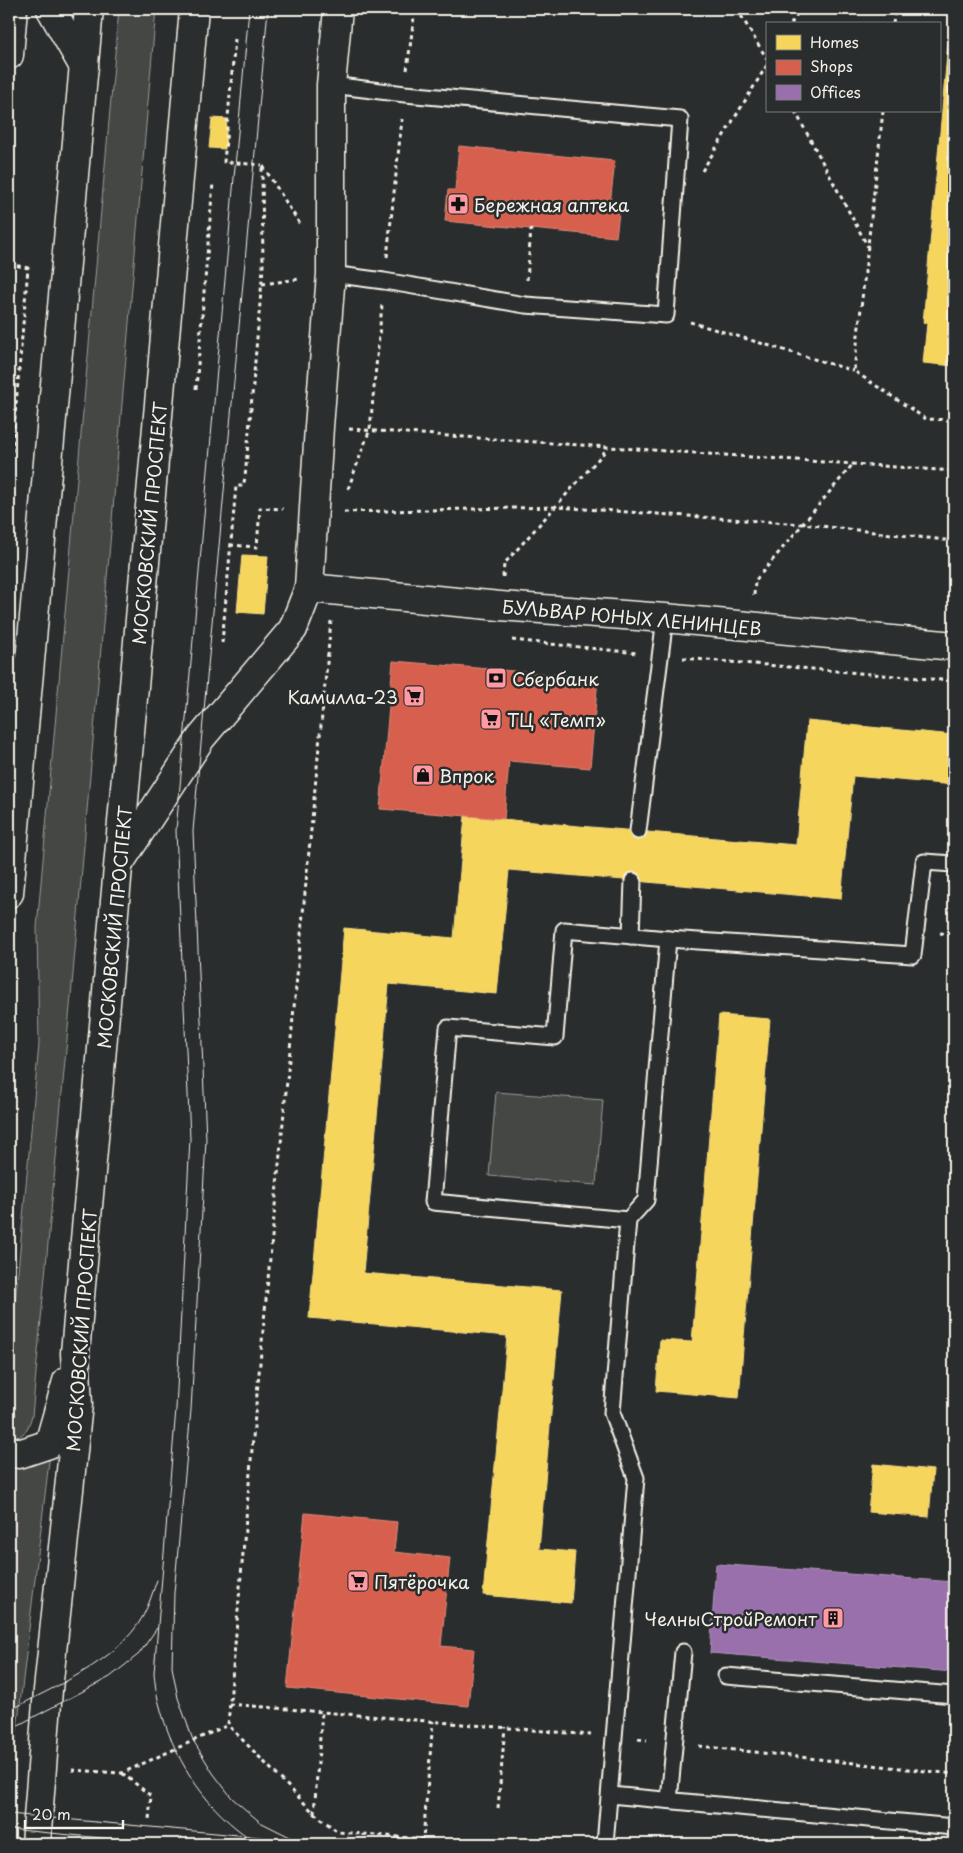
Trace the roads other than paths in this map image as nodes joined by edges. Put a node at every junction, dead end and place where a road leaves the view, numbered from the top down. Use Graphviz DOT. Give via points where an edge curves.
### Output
graph roads {
  1 [pos="13,9"];
  2 [pos="50,9"];
  3 [pos="89,9"];
  4 [pos="194,9"];
  5 [pos="338,9"];
  6 [pos="9,55"];
  7 [pos="84,67"];
  8 [pos="331,85"];
  9 [pos="331,274"];
  10 [pos="321,588"];
  11 [pos="665,618"];
  12 [pos="954,646"];
  13 [pos="638,832"];
  14 [pos="120,862"];
  15 [pos="954,864"];
  16 [pos="633,881"];
  17 [pos="9,894"];
  18 [pos="631,936"];
  19 [pos="668,939"];
  20 [pos="628,1220"];
  21 [pos="75,1353"];
  22 [pos="9,1450"];
  23 [pos="682,1652"];
  24 [pos="726,1676"];
  25 [pos="954,1695"];
  26 [pos="610,1794"];
  27 [pos="669,1800"];
  28 [pos="954,1827"];
  29 [pos="36,1844"];
  30 [pos="605,1844"];
  1 -- 6 [label="main road"];
  2 -- 7 [label="main road"];
  3 -- 7 [label="main road"];
  4 -- 14 [label="main road, МОСКОВСКИЙ ПРОСПЕКТ"];
  5 -- 8 [label="main road"];
  7 -- 17 [label="main road"];
  8 -- 9 [label="main road"];
  8 -- 9 [label="lane" via="680,119 666,315 525,304"];
  9 -- 10 [label="main road" via="319,427 327,511"];
  10 -- 11 [label="main road, БУЛЬВАР ЮНЫХ ЛЕНИНЦЕВ"];
  10 -- 14 [label="main road" via="293,629 202,738"];
  11 -- 12 [label="main road, БУЛЬВАР ЮНЫХ ЛЕНИНЦЕВ"];
  11 -- 13 [label="lane"];
  14 -- 21 [label="main road, МОСКОВСКИЙ ПРОСПЕКТ"];
  15 -- 19 [label="lane" via="924,862 913,955"];
  16 -- 18 [label="lane"];
  18 -- 19 [label="lane"];
  18 -- 20 [label="lane" via="564,930 555,1037 448,1028 433,1202"];
  19 -- 20 [label="lane" via="646,1200"];
  20 -- 26 [label="lane" via="612,1414 636,1478"];
  21 -- 22 [label="main road" via="49,1444 19,1454"];
  21 -- 29 [label="main road, МОСКОВСКИЙ ПРОСПЕКТ" via="78,1404 48,1690"];
  23 -- 27 [label="lane"];
  24 -- 25 [label="lane"];
  26 -- 27 [label="lane"];
  26 -- 30 [label="lane"];
  27 -- 28 [label="lane"];
}
